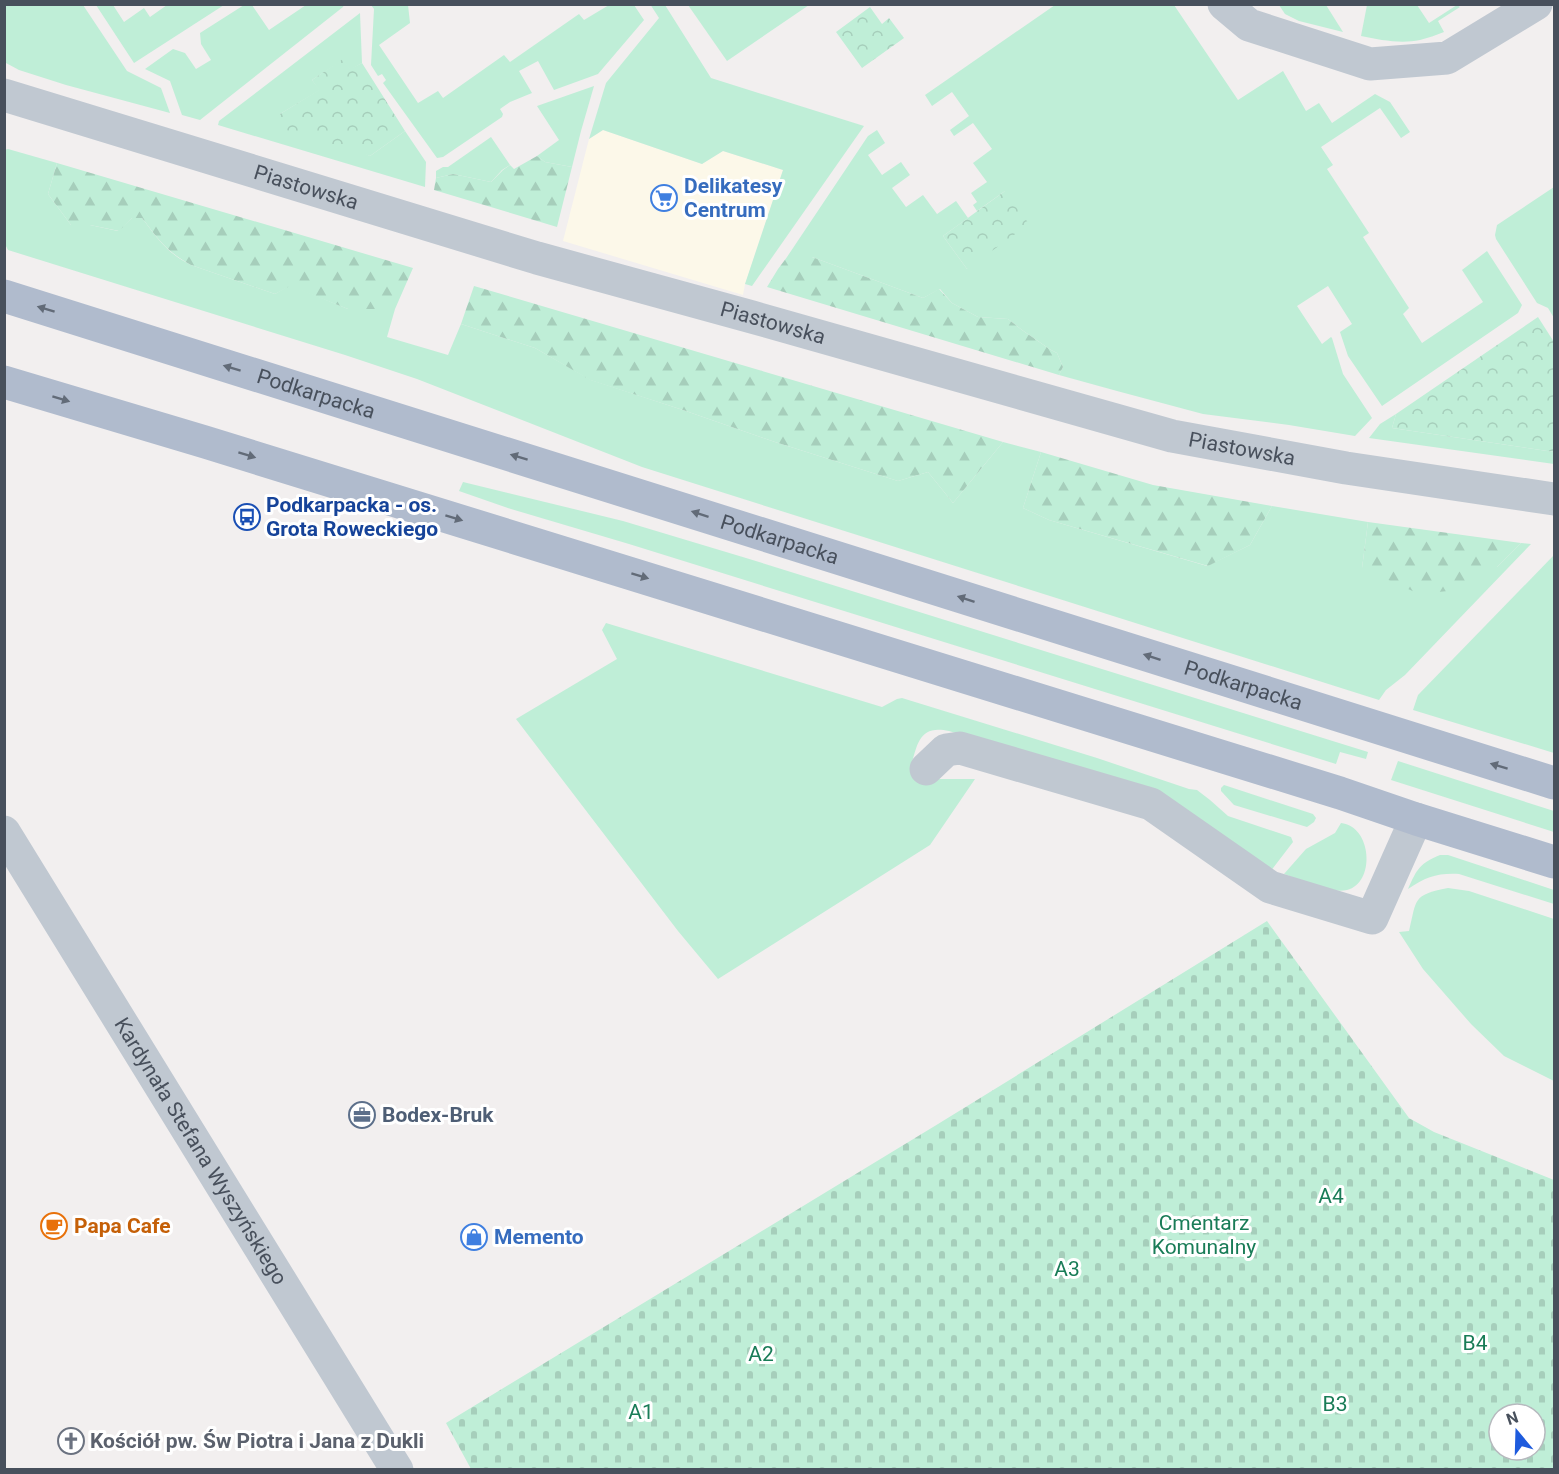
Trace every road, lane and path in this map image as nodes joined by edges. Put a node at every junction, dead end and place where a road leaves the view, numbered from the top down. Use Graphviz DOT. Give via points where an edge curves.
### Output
graph roads {
  1 [pos="1224,4"];
  2 [pos="1536,4"];
  3 [pos="4,95"];
  4 [pos="4,296"];
  5 [pos="4,382"];
  6 [pos="1554,499"];
  7 [pos="926,769"];
  8 [pos="1554,783"];
  9 [pos="1416,819"];
  10 [pos="4,832"];
  11 [pos="1554,862"];
  12 [pos="397,1470"];
  1 -- 2 [label="street" via="1249,25 1370,64 1447,58"];
  3 -- 6 [label="street, Piastowska" via="537,258 1172,436 1346,468"];
  8 -- 4 [label="main road, Podkarpacka, one-way"];
  5 -- 9 [label="main road, one-way"];
  7 -- 9 [label="street" via="946,750 960,748 1151,804 1270,886 1372,918"];
  9 -- 11 [label="main road"];
  10 -- 12 [label="street, Kardynała Stefana Wyszyńskiego"];
}
